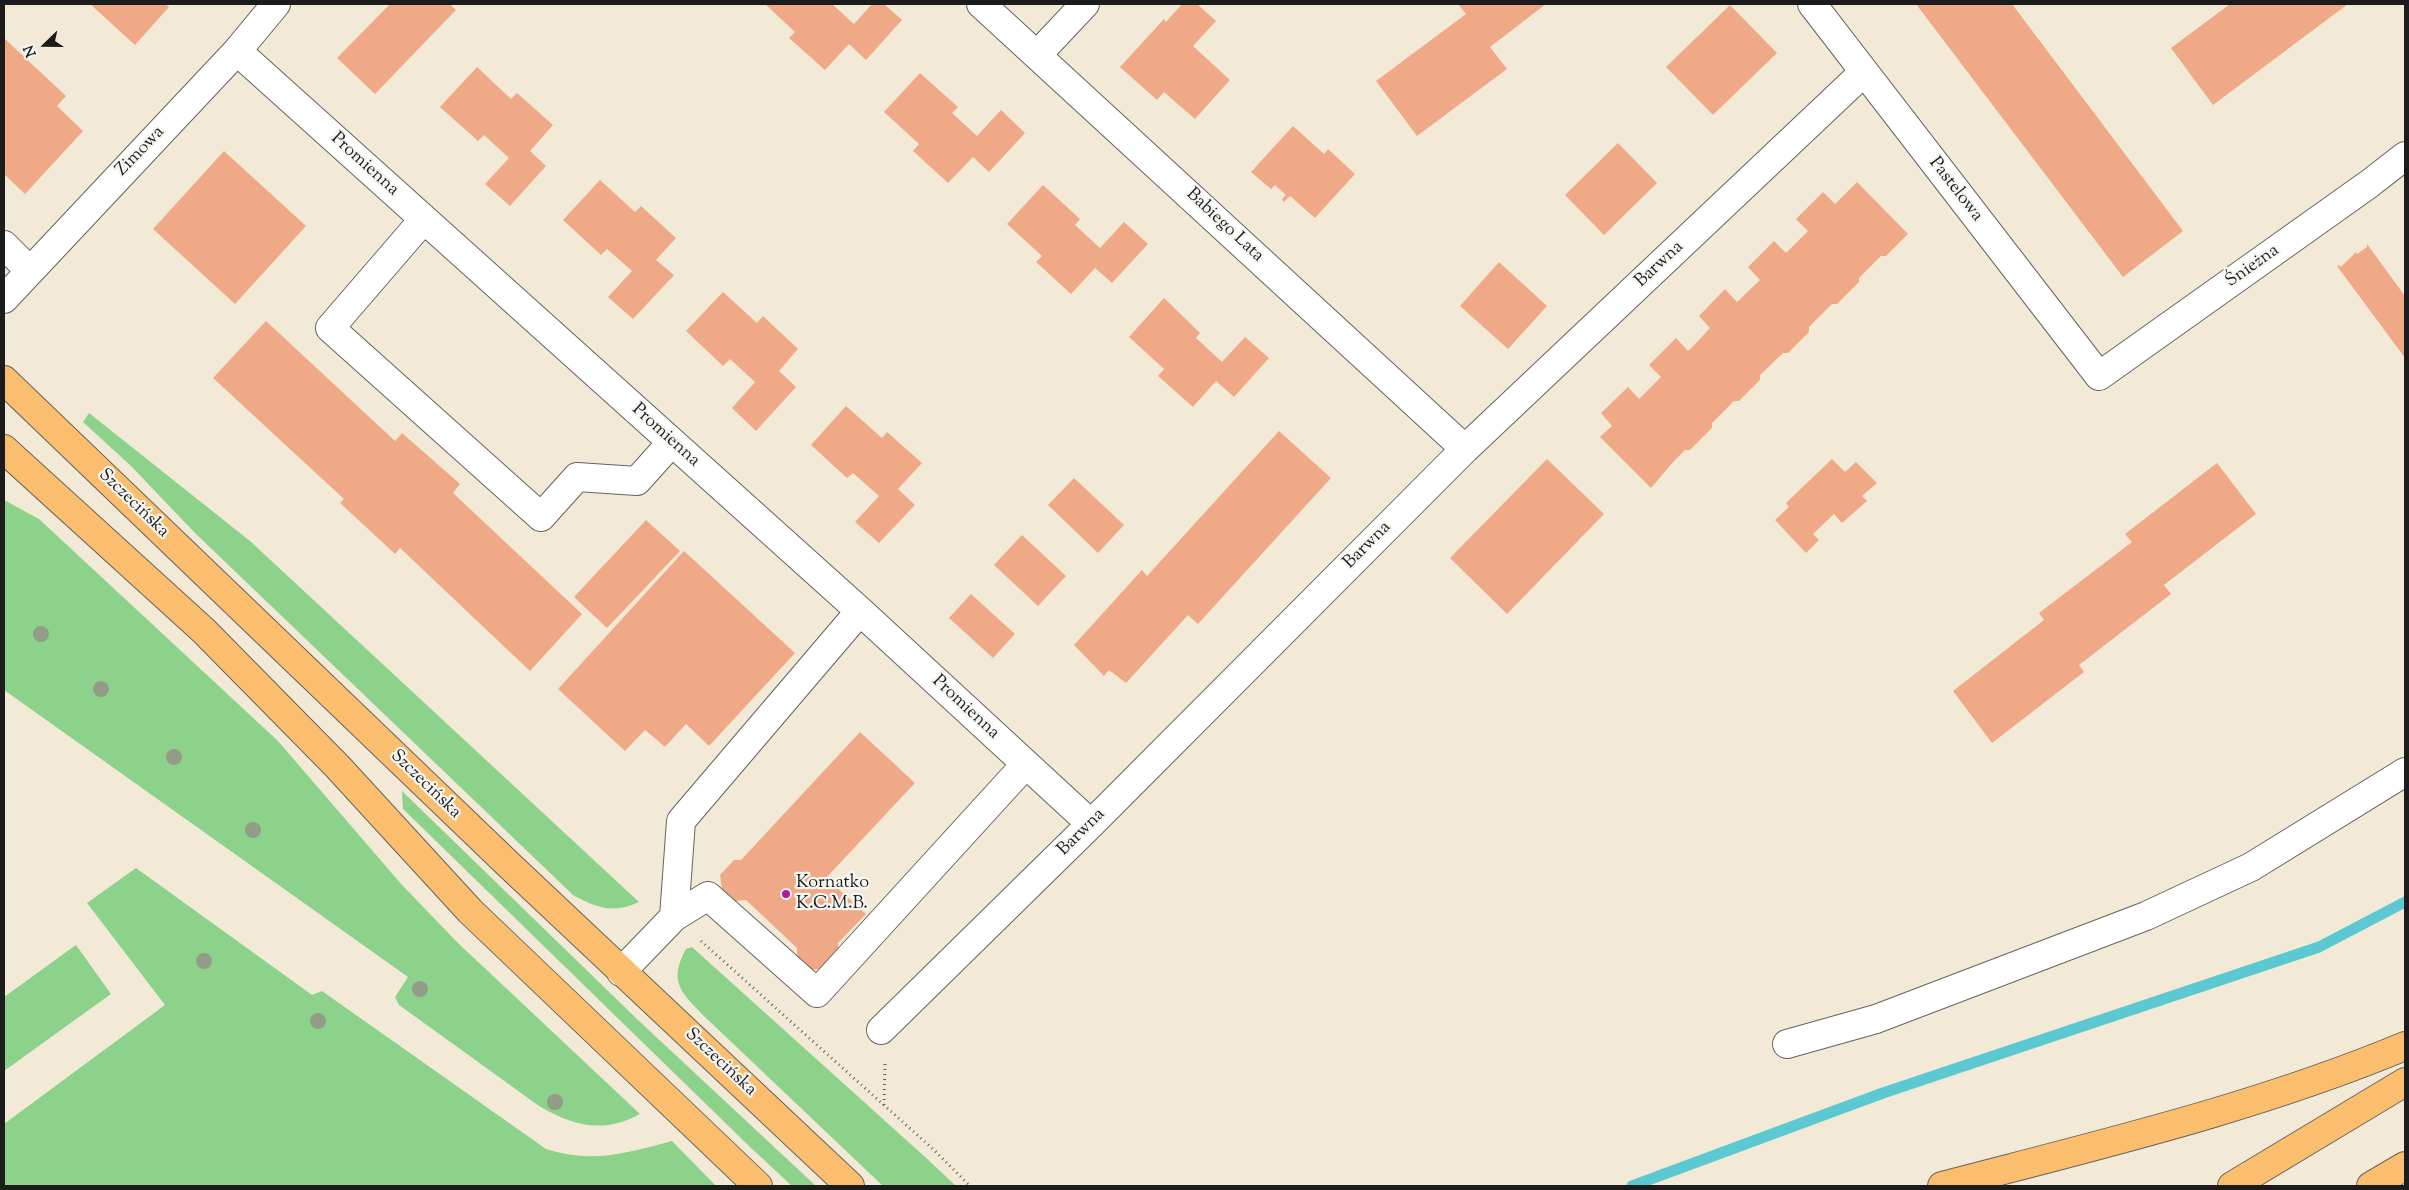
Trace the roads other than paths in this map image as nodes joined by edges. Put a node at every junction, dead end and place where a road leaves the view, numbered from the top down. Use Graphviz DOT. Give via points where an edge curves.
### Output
graph roads {
  1 [pos="276,4"];
  2 [pos="981,4"];
  3 [pos="1085,4"];
  4 [pos="1812,4"];
  5 [pos="237,51"];
  6 [pos="1038,55"];
  7 [pos="1864,72"];
  8 [pos="2405,156"];
  9 [pos="424,219"];
  10 [pos="4,245"];
  11 [pos="29,270"];
  12 [pos="4,299"];
  13 [pos="2099,376"];
  14 [pos="4,380"];
  15 [pos="672,442"];
  16 [pos="4,449"];
  17 [pos="1466,449"];
  18 [pos="860,610"];
  19 [pos="1026,764"];
  20 [pos="2405,772"];
  21 [pos="1091,824"];
  22 [pos="674,917"];
  23 [pos="622,972"];
  24 [pos="881,1030"];
  25 [pos="1787,1044"];
  26 [pos="2405,1046"];
  27 [pos="2405,1082"];
  28 [pos="2405,1166"];
  29 [pos="758,1186"];
  30 [pos="850,1186"];
  31 [pos="1942,1186"];
  32 [pos="2232,1186"];
  33 [pos="2371,1186"];
  1 -- 5 [label="street, Zimowa"];
  2 -- 6 [label="street, Babiego Lata"];
  3 -- 6 [label="street"];
  4 -- 7 [label="street, Pastelowa"];
  5 -- 9 [label="street, Promienna"];
  5 -- 11 [label="street, Zimowa"];
  6 -- 17 [label="street, Babiego Lata"];
  7 -- 13 [label="street, Pastelowa"];
  7 -- 17 [label="street, Barwna"];
  8 -- 13 [label="street, Śnieżna"];
  9 -- 15 [label="street, Promienna"];
  9 -- 15 [label="street" via="330,328 541,517 577,477 638,481"];
  10 -- 11 [label="street"];
  11 -- 12 [label="street, Zimowa"];
  14 -- 23 [label="main road, Szczecińska"];
  15 -- 18 [label="street, Promienna"];
  16 -- 29 [label="main road" via="204,632 337,766 470,911"];
  17 -- 21 [label="street, Barwna"];
  18 -- 19 [label="street, Promienna"];
  18 -- 22 [label="street" via="681,821"];
  19 -- 21 [label="street, Promienna"];
  19 -- 22 [label="street" via="818,993 708,896"];
  20 -- 25 [label="street" via="2251,867 2146,916 1876,1019"];
  21 -- 24 [label="street, Barwna"];
  22 -- 23 [label="street"];
  23 -- 30 [label="main road, Szczecińska"];
  26 -- 31 [label="main road" via="2338,1074 2249,1104"];
  27 -- 32 [label="main road"];
  28 -- 33 [label="main road"];
}
